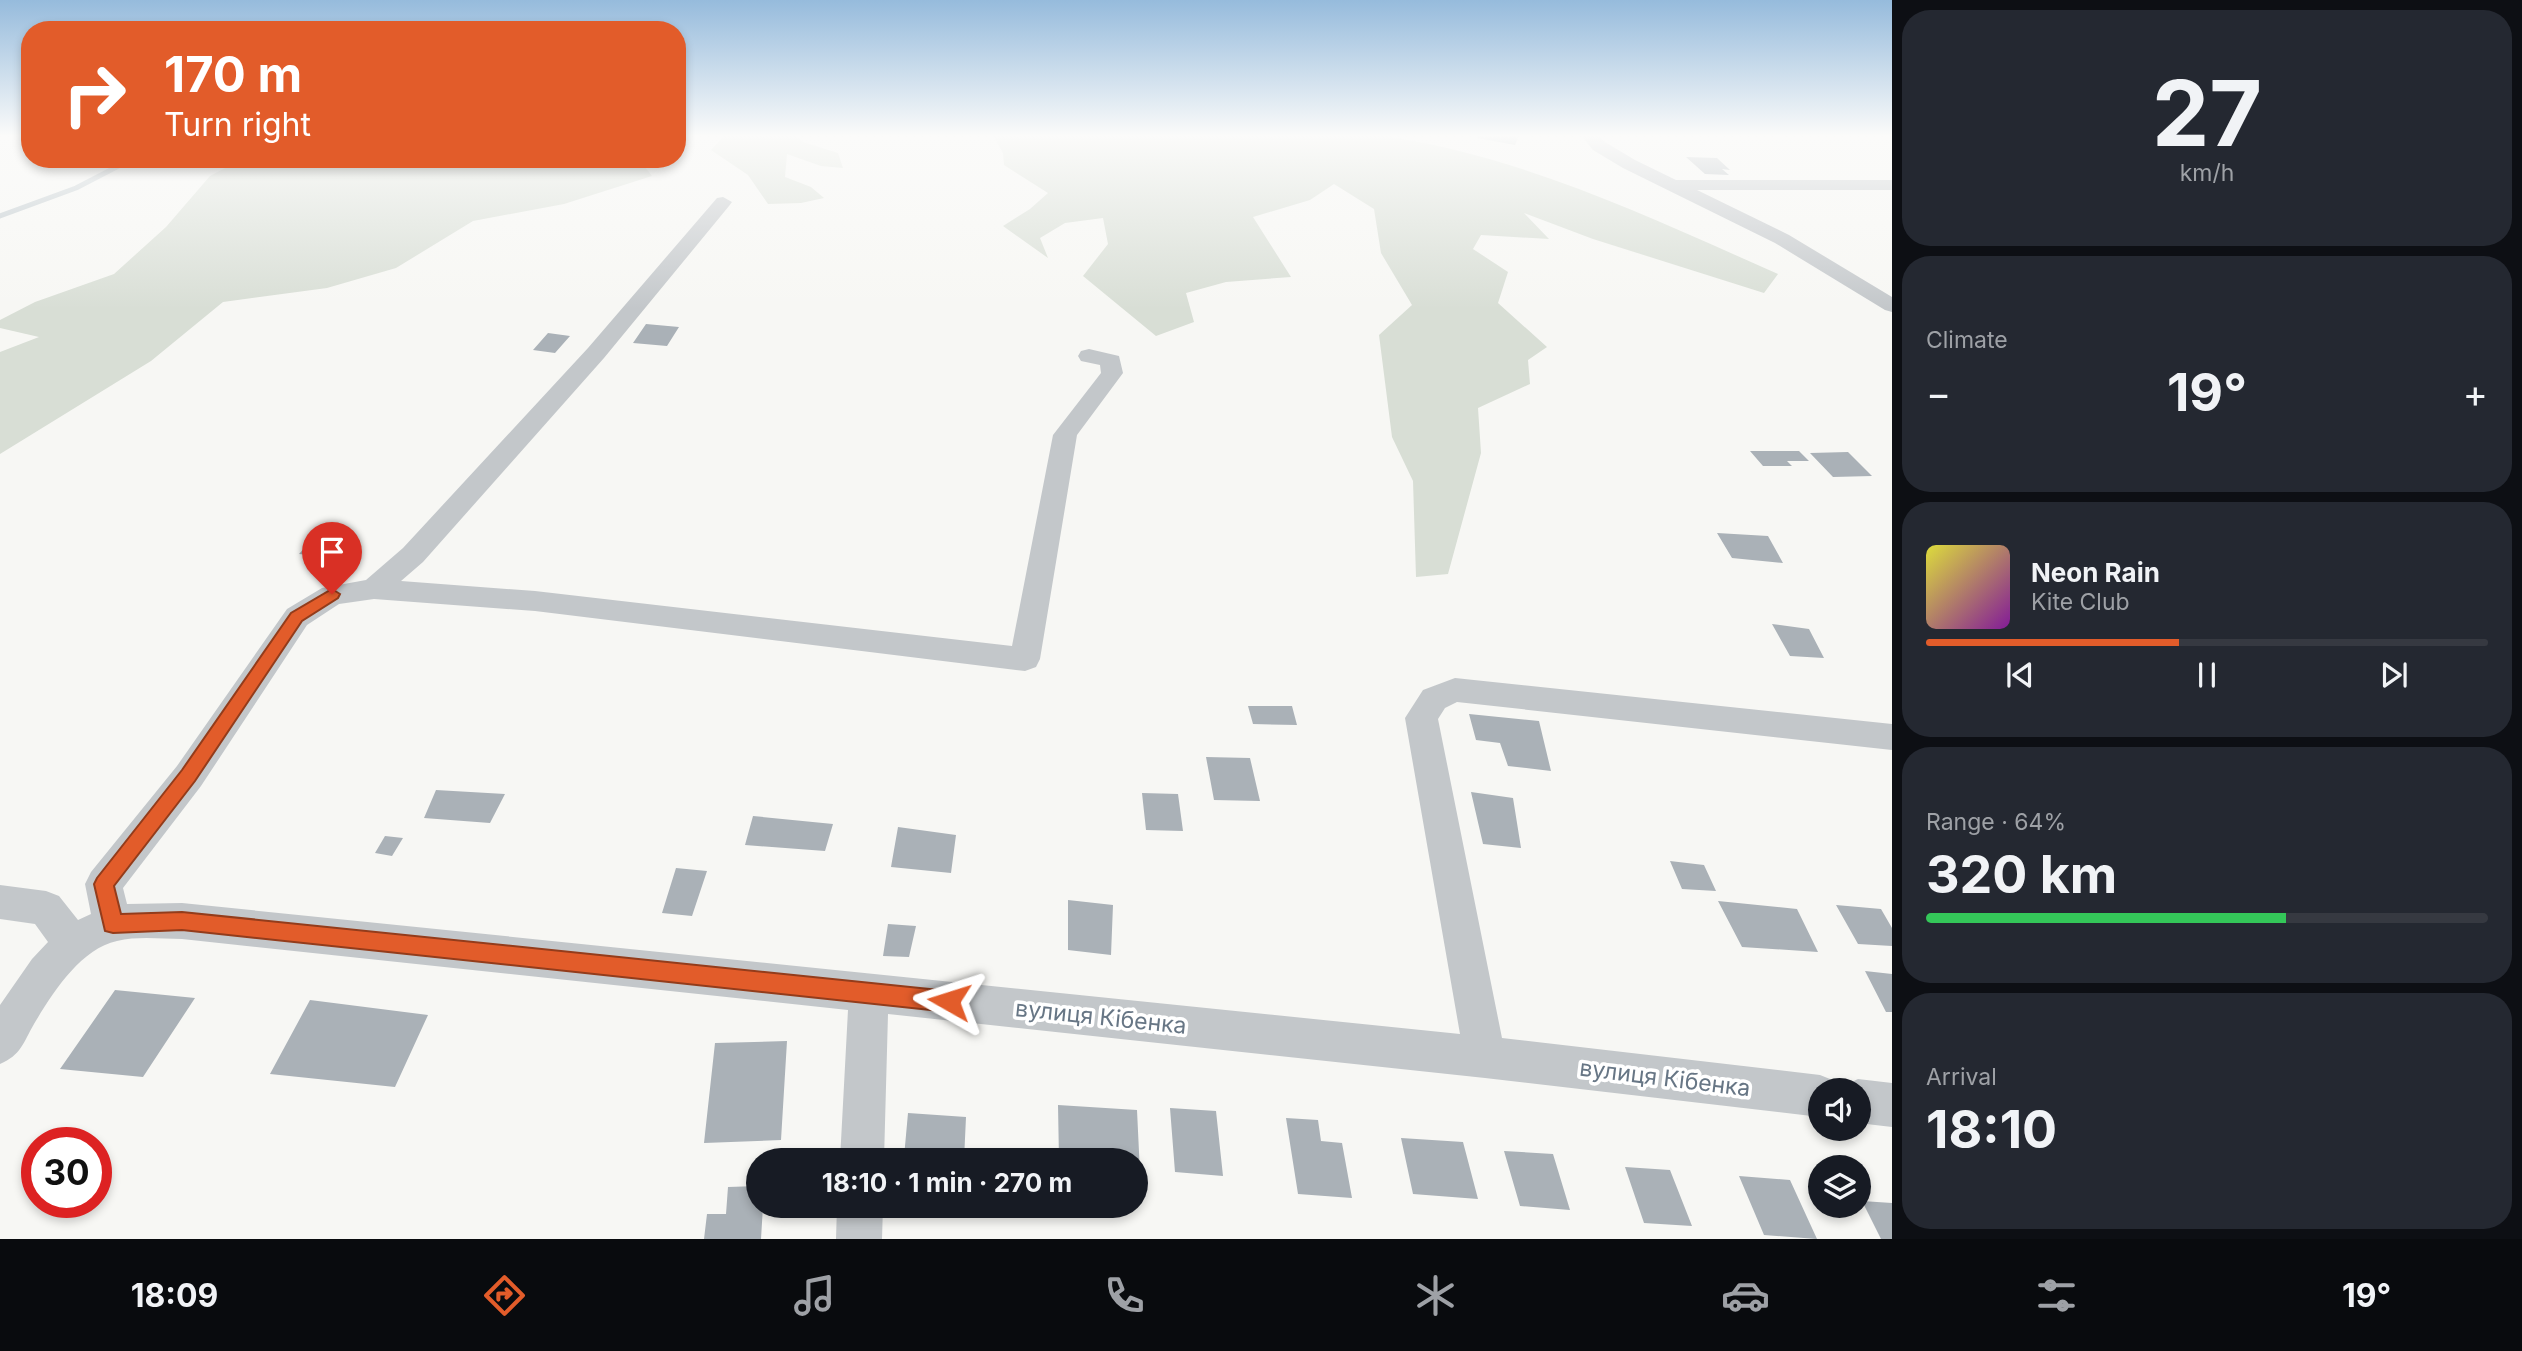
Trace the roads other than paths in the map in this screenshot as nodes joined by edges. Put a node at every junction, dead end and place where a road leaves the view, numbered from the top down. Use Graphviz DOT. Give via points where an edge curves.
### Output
graph roads {
  1 [pos="1688,193"];
  2 [pos="723,202"];
  3 [pos="1892,306"];
  4 [pos="1089,356"];
  5 [pos="374,589"];
  6 [pos="1892,737"];
  7 [pos="0,902"];
  8 [pos="92,934"];
  9 [pos="869,993"];
  10 [pos="0,1043"];
  11 [pos="1485,1057"];
  12 [pos="1808,1095"];
  13 [pos="1871,1103"];
  14 [pos="1892,1105"];
  15 [pos="863,1148"];
  16 [pos="860,1218"];
  17 [pos="859,1239"];
  1 -- 3 [label="street" via="1782,239"];
  2 -- 5 [label="street" via="596,353 432,535"];
  4 -- 5 [label="street" via="1111,361 1111,373 1065,435 1025,659 535,601"];
  5 -- 8 [label="street" via="332,594 297,617 189,776 104,884"];
  6 -- 11 [label="street" via="1455,690 1434,699 1421,718"];
  7 -- 8 [label="street" via="46,908"];
  8 -- 9 [label="street, вулиця Кібенка" via="182,921"];
  8 -- 10 [label="street" via="34,988"];
  9 -- 11 [label="street, вулиця Кібенка"];
  9 -- 15 [label="street"];
  11 -- 12 [label="street, вулиця Кібенка"];
  13 -- 14 [label="street"];
  16 -- 17 [label="street"];
}
